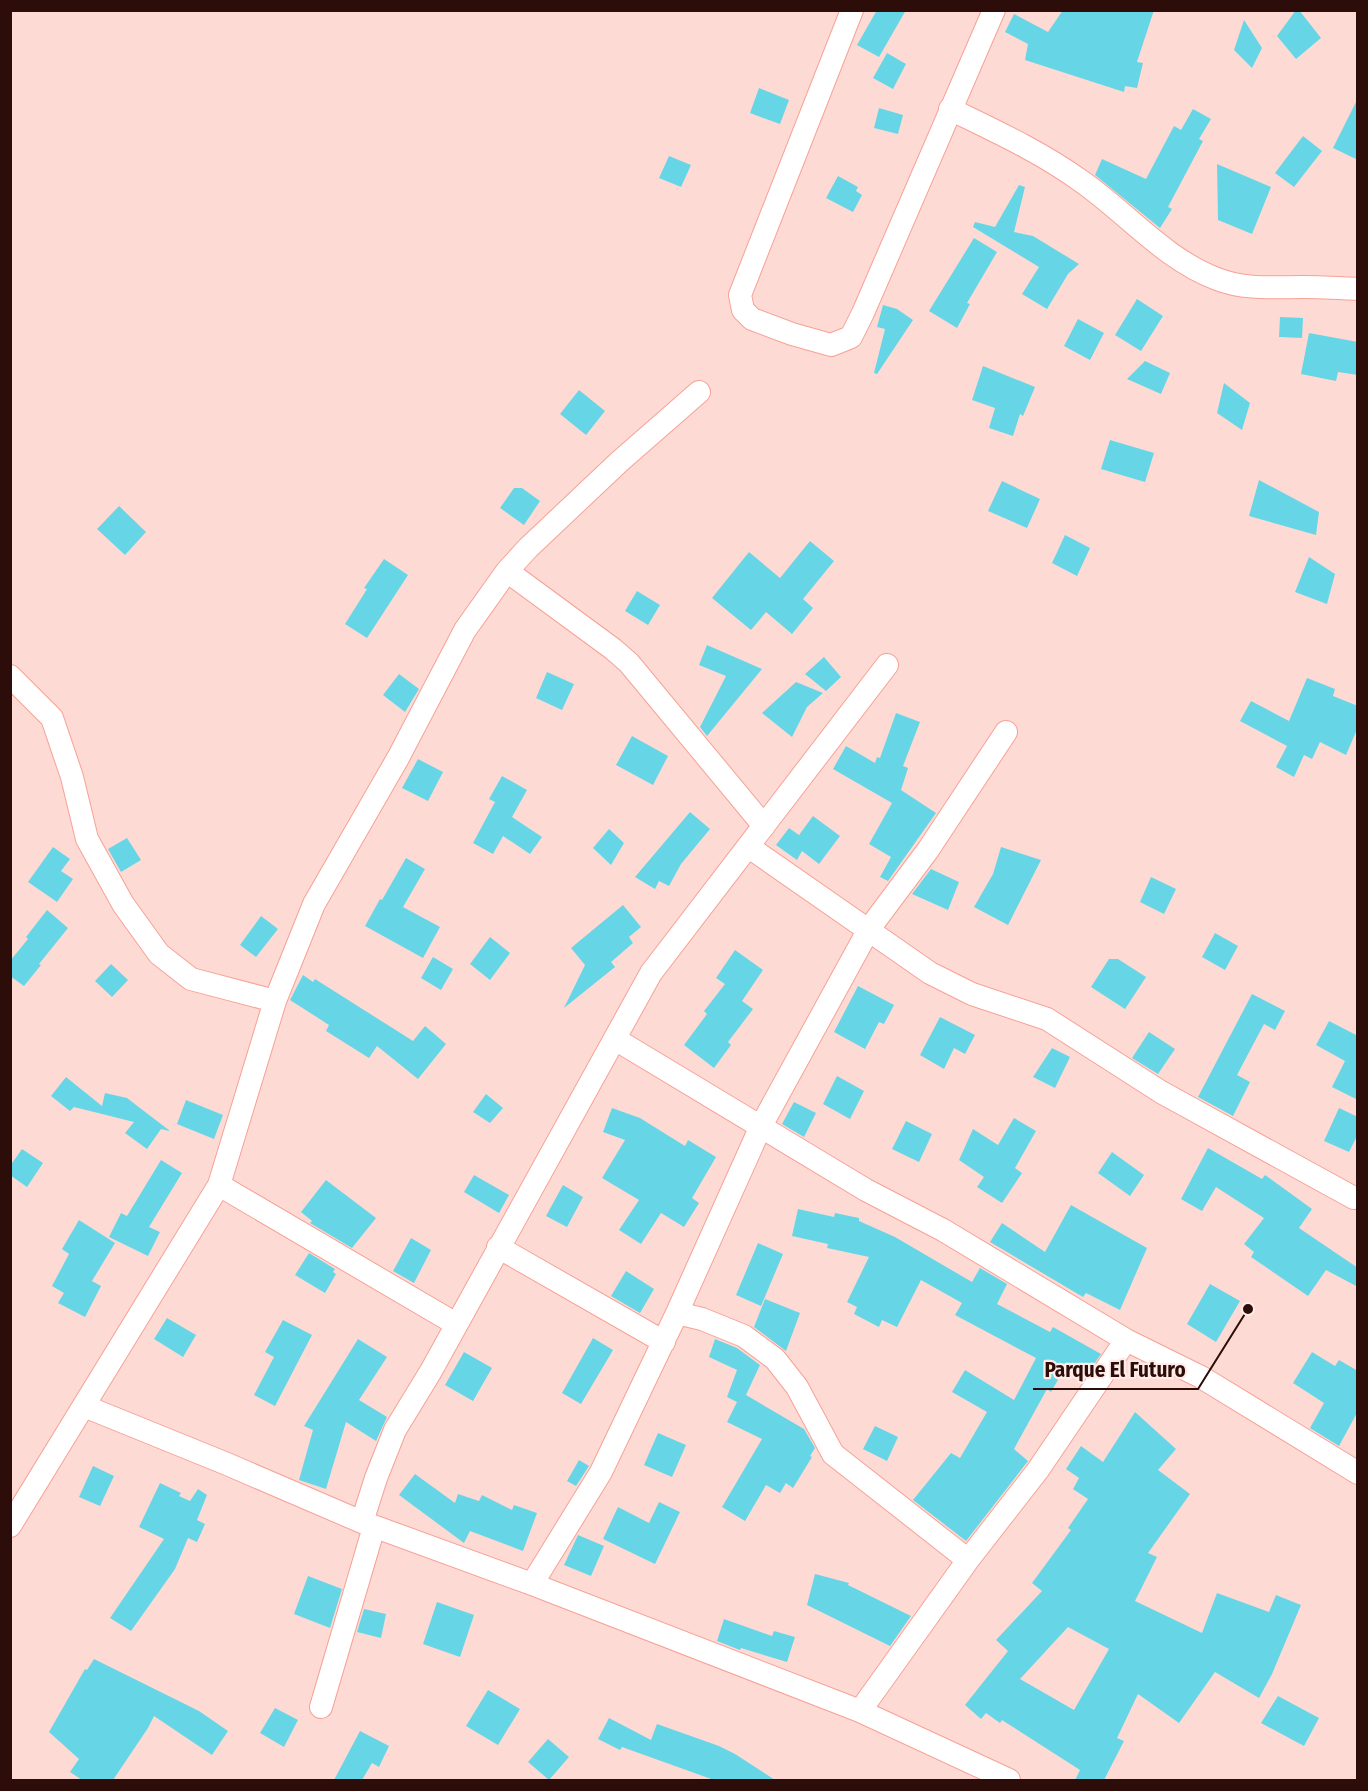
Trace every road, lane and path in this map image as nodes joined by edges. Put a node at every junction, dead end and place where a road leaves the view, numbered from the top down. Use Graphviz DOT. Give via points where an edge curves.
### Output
graph roads {
  1 [pos="852,10"];
  2 [pos="994,10"];
  3 [pos="950,109"];
  4 [pos="1358,289"];
  5 [pos="699,392"];
  6 [pos="507,571"];
  7 [pos="887,665"];
  8 [pos="10,676"];
  9 [pos="1006,732"];
  10 [pos="764,826"];
  11 [pos="749,846"];
  12 [pos="868,929"];
  13 [pos="275,1001"];
  14 [pos="615,1039"];
  15 [pos="761,1126"];
  16 [pos="219,1185"];
  17 [pos="1354,1198"];
  18 [pos="498,1247"];
  19 [pos="677,1313"];
  20 [pos="456,1324"];
  21 [pos="1126,1340"];
  22 [pos="664,1342"];
  23 [pos="84,1406"];
  24 [pos="1358,1473"];
  25 [pos="368,1524"];
  26 [pos="10,1526"];
  27 [pos="968,1560"];
  28 [pos="531,1584"];
  29 [pos="321,1707"];
  30 [pos="860,1712"];
  31 [pos="1009,1780"];
  1 -- 3 [label="street" via="740,295 743,310 752,319 831,345 851,337"];
  2 -- 3 [label="street"];
  3 -- 4 [label="street" via="1027,146 1082,181 1180,260 1218,279 1258,288"];
  5 -- 6 [label="street" via="619,462"];
  6 -- 10 [label="street" via="629,663"];
  6 -- 13 [label="street" via="465,630 398,758 314,904"];
  7 -- 10 [label="street"];
  8 -- 13 [label="street" via="52,718 87,839 123,904 159,954 191,979"];
  9 -- 12 [label="street" via="928,850"];
  10 -- 11 [label="street"];
  11 -- 12 [label="street"];
  11 -- 14 [label="street" via="651,973"];
  12 -- 15 [label="street"];
  12 -- 17 [label="street" via="930,973 972,994 1047,1019 1161,1092"];
  13 -- 16 [label="street"];
  14 -- 15 [label="street"];
  14 -- 18 [label="street"];
  15 -- 19 [label="street"];
  15 -- 21 [label="street"];
  16 -- 20 [label="street"];
  16 -- 23 [label="street"];
  18 -- 20 [label="street"];
  18 -- 22 [label="street"];
  19 -- 22 [label="street"];
  19 -- 27 [label="street" via="744,1336 775,1359 797,1388 832,1454"];
  20 -- 25 [label="street" via="395,1430 376,1478"];
  21 -- 24 [label="street" via="1201,1377"];
  21 -- 27 [label="street" via="1038,1470"];
  22 -- 28 [label="street" via="601,1472"];
  23 -- 25 [label="street"];
  23 -- 26 [label="street"];
  25 -- 28 [label="street"];
  25 -- 29 [label="street"];
  27 -- 30 [label="street"];
  28 -- 30 [label="street"];
  30 -- 31 [label="street"];
}
